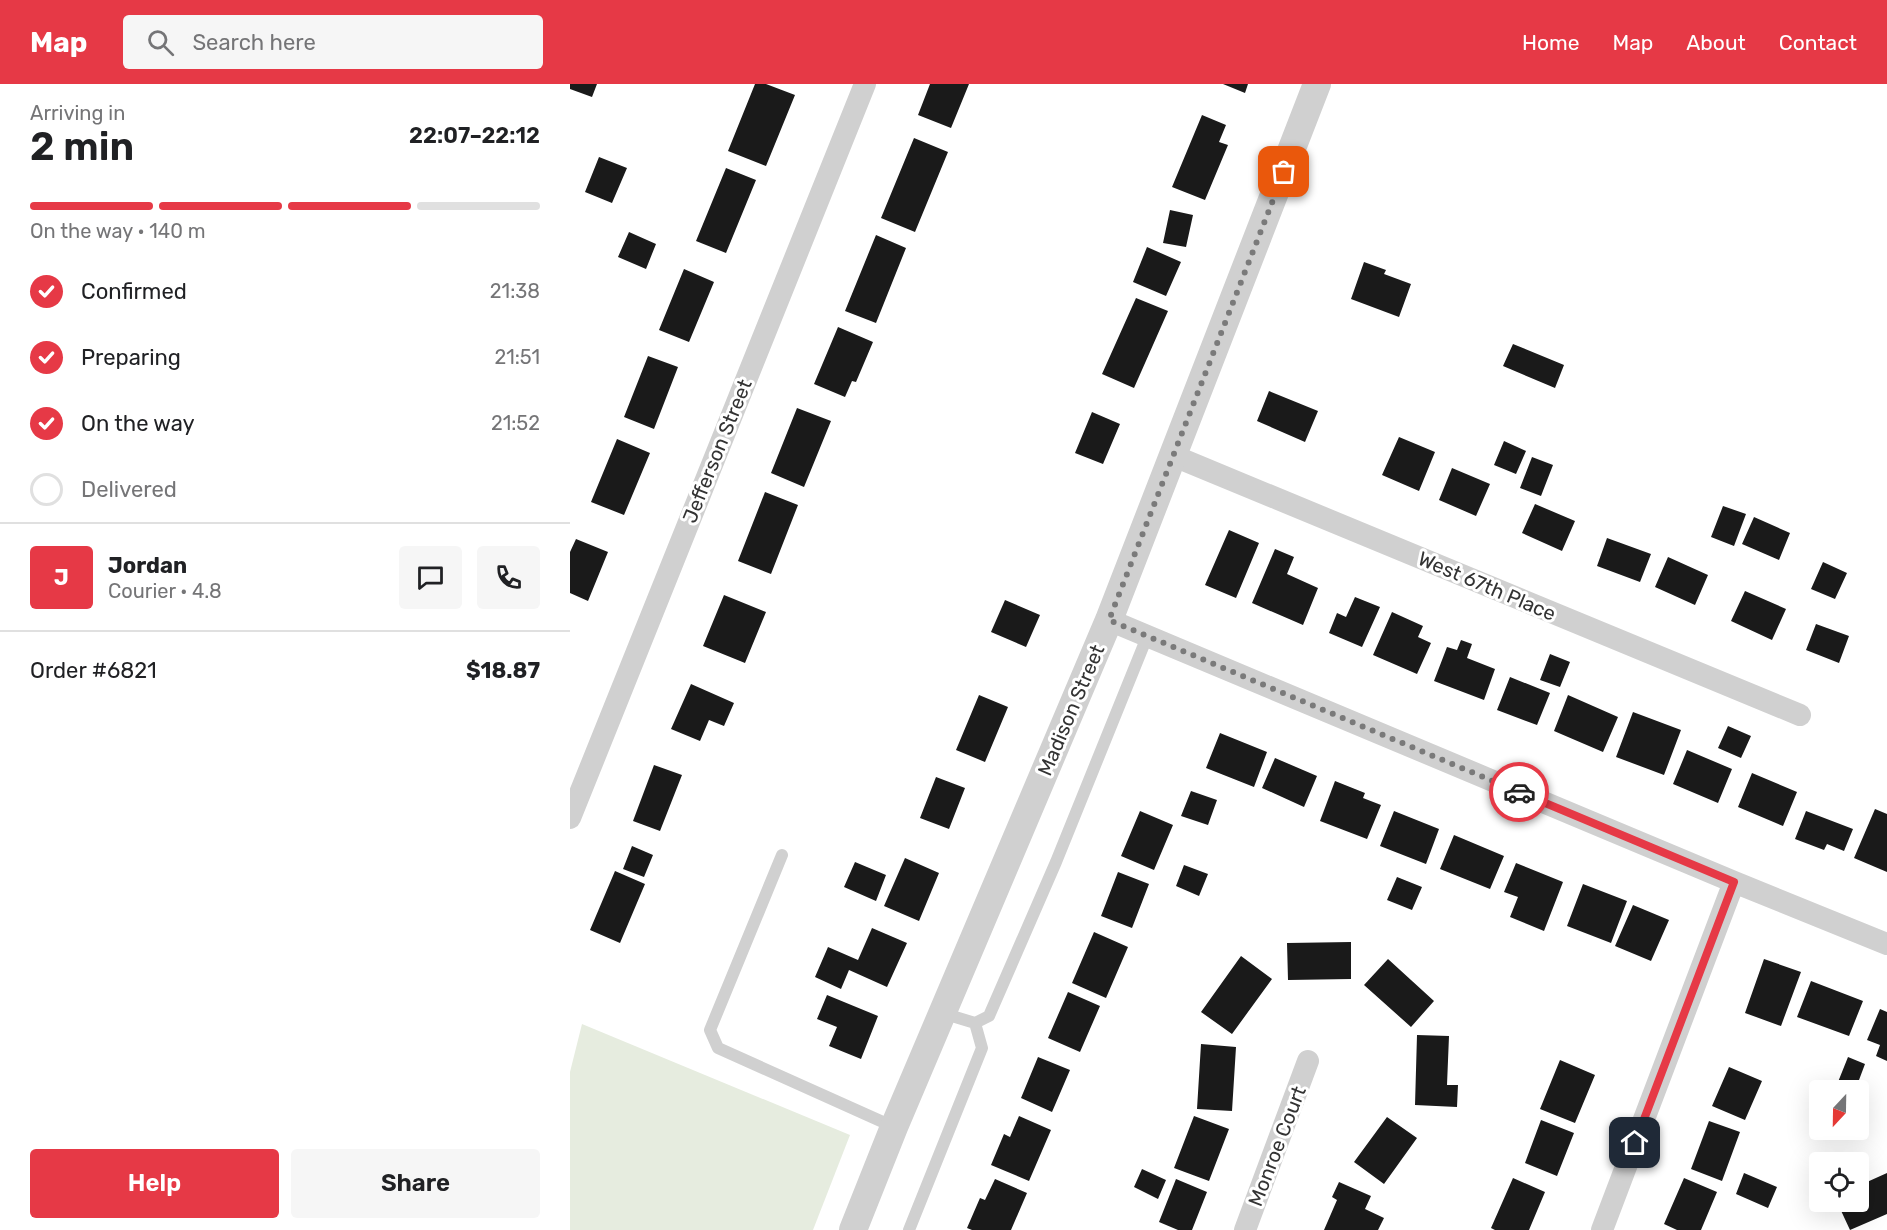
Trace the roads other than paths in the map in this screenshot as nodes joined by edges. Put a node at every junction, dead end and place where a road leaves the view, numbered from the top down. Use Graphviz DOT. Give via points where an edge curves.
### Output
graph roads {
  1 [pos="865,84"];
  2 [pos="1317,84"];
  3 [pos="1174,456"];
  4 [pos="1109,620"];
  5 [pos="1147,637"];
  6 [pos="1800,716"];
  7 [pos="570,818"];
  8 [pos="783,855"];
  9 [pos="1734,882"];
  10 [pos="1887,944"];
  11 [pos="942,1013"];
  12 [pos="975,1023"];
  13 [pos="1308,1061"];
  14 [pos="894,1127"];
  15 [pos="854,1230"];
  16 [pos="909,1230"];
  17 [pos="1245,1230"];
  18 [pos="1602,1230"];
  1 -- 7 [label="street, Jefferson Street"];
  2 -- 3 [label="street, Madison Street"];
  3 -- 4 [label="street, Madison Street"];
  3 -- 6 [label="street, West 67th Place"];
  4 -- 5 [label="street"];
  4 -- 11 [label="street, Madison Street"];
  5 -- 9 [label="street"];
  5 -- 12 [label="lane" via="989,1016"];
  8 -- 14 [label="lane" via="710,1030 718,1048"];
  9 -- 10 [label="street"];
  9 -- 18 [label="street"];
  11 -- 12 [label="lane"];
  11 -- 14 [label="street, Madison Street"];
  12 -- 16 [label="lane" via="982,1048"];
  13 -- 17 [label="street, Monroe Court"];
  14 -- 15 [label="street, Madison Street"];
}
